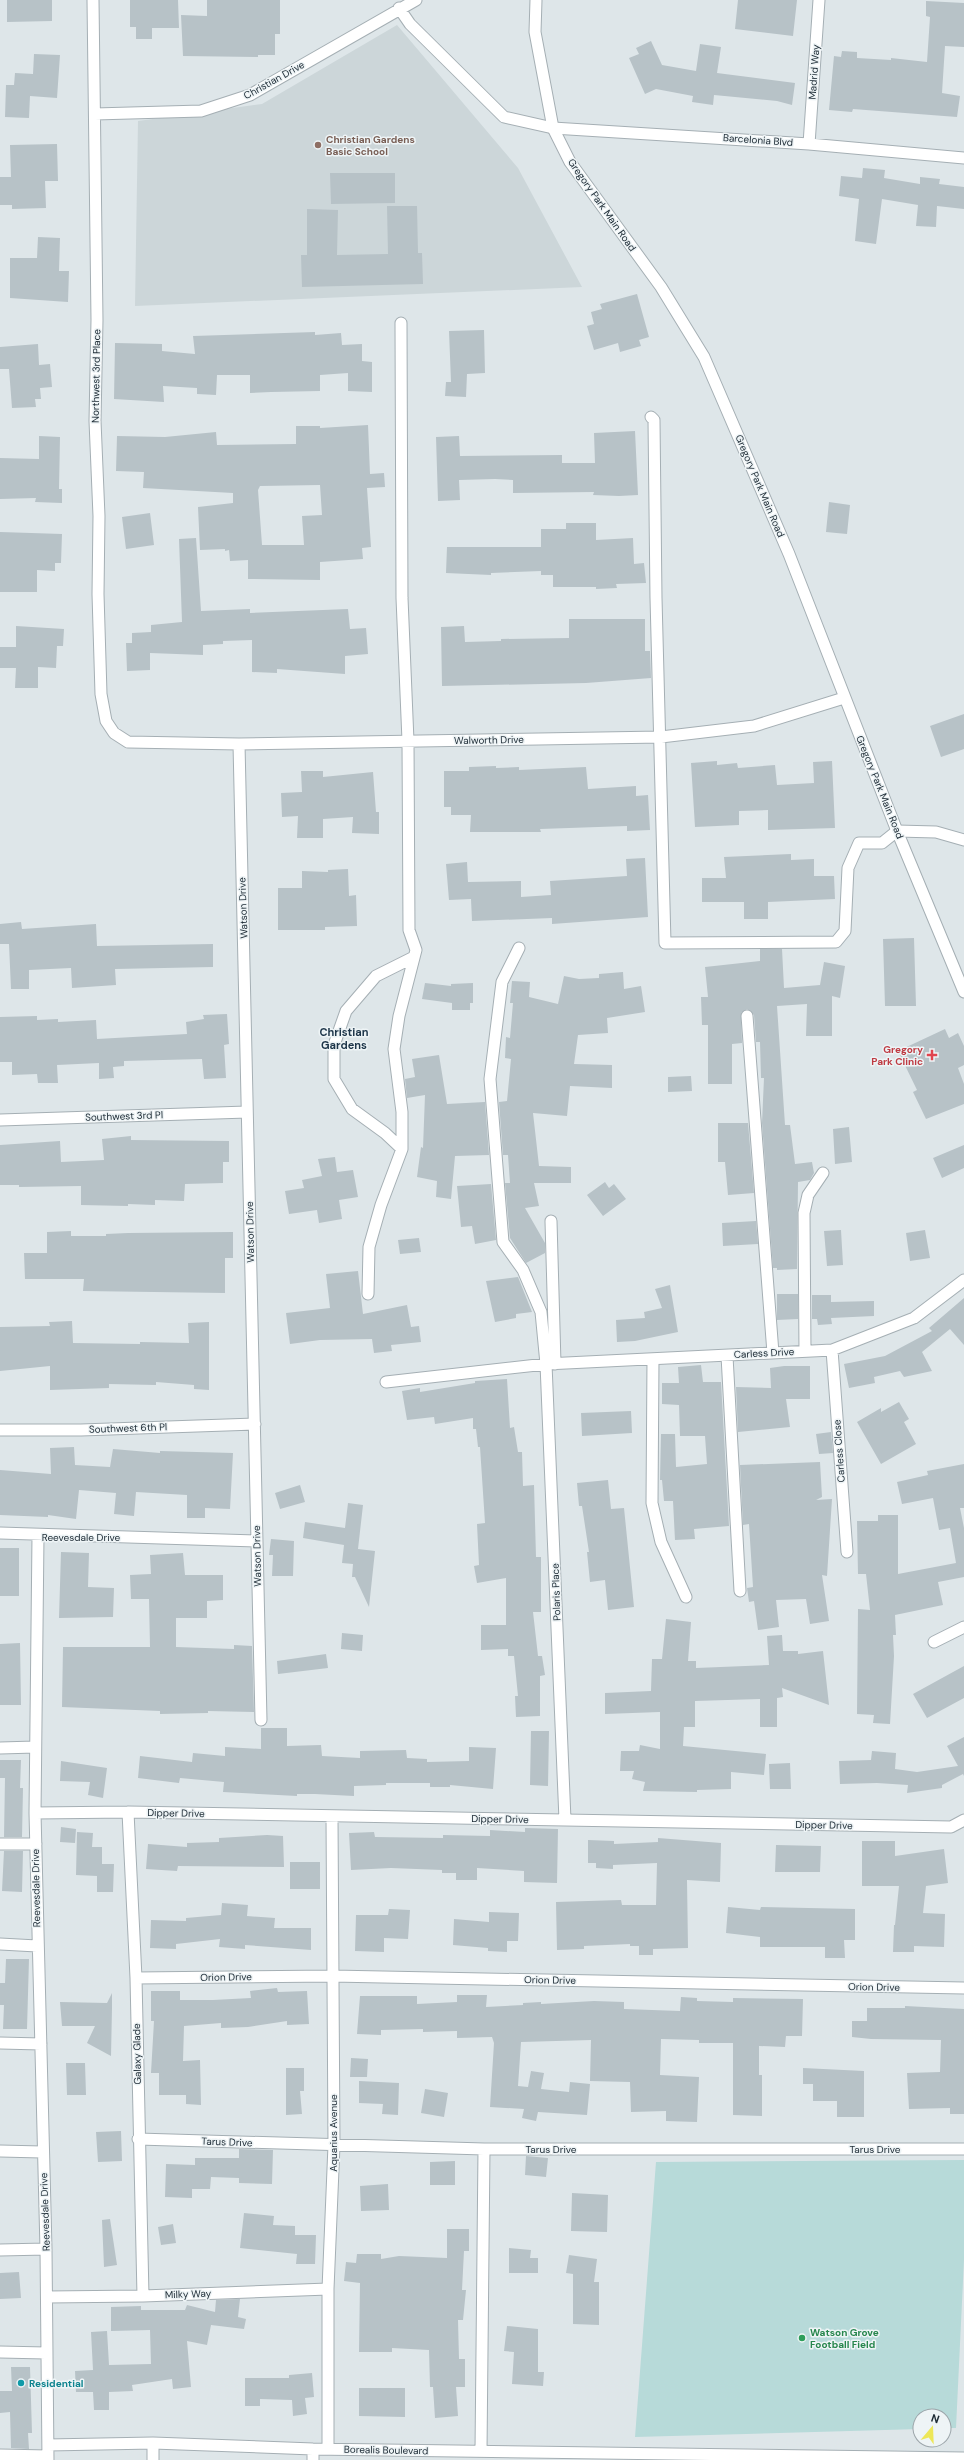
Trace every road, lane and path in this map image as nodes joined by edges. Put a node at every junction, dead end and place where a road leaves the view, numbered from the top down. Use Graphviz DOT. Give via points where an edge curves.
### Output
graph roads {
  1 [pos="93,0"];
  2 [pos="416,0"];
  3 [pos="536,0"];
  4 [pos="819,0"];
  5 [pos="399,8"];
  6 [pos="95,114"];
  7 [pos="553,128"];
  8 [pos="809,144"];
  9 [pos="964,158"];
  10 [pos="401,323"];
  11 [pos="651,417"];
  12 [pos="844,698"];
  13 [pos="661,737"];
  14 [pos="408,741"];
  15 [pos="128,742"];
  16 [pos="239,744"];
  17 [pos="897,831"];
  18 [pos="964,840"];
  19 [pos="519,948"];
  20 [pos="414,957"];
  21 [pos="964,992"];
  22 [pos="747,1016"];
  23 [pos="247,1112"];
  24 [pos="0,1120"];
  25 [pos="402,1149"];
  26 [pos="824,1173"];
  27 [pos="551,1221"];
  28 [pos="964,1280"];
  29 [pos="368,1294"];
  30 [pos="832,1350"];
  31 [pos="805,1351"];
  32 [pos="773,1353"];
  33 [pos="727,1356"];
  34 [pos="653,1359"];
  35 [pos="551,1364"];
  36 [pos="386,1382"];
  37 [pos="256,1424"];
  38 [pos="0,1430"];
  39 [pos="0,1533"];
  40 [pos="38,1536"];
  41 [pos="257,1541"];
  42 [pos="847,1552"];
  43 [pos="740,1591"];
  44 [pos="686,1597"];
  45 [pos="964,1627"];
  46 [pos="934,1642"];
  47 [pos="261,1720"];
  48 [pos="35,1747"];
  49 [pos="0,1748"];
  50 [pos="128,1812"];
  51 [pos="35,1813"];
  52 [pos="332,1817"];
  53 [pos="566,1820"];
  54 [pos="964,1820"];
  55 [pos="0,1844"];
  56 [pos="36,1844"];
  57 [pos="0,1944"];
  58 [pos="37,1946"];
  59 [pos="332,1976"];
  60 [pos="136,1978"];
  61 [pos="964,1988"];
  62 [pos="0,2043"];
  63 [pos="41,2044"];
  64 [pos="138,2139"];
  65 [pos="334,2145"];
  66 [pos="484,2149"];
  67 [pos="964,2149"];
  68 [pos="0,2151"];
  69 [pos="42,2152"];
  70 [pos="46,2249"];
  71 [pos="0,2250"];
  72 [pos="328,2289"];
  73 [pos="142,2296"];
  74 [pos="47,2297"];
  75 [pos="0,2352"];
  76 [pos="46,2353"];
  77 [pos="153,2443"];
  78 [pos="328,2449"];
  79 [pos="481,2452"];
  80 [pos="48,2454"];
  81 [pos="0,2455"];
  82 [pos="313,2455"];
  83 [pos="467,2456"];
  84 [pos="622,2457"];
  85 [pos="794,2458"];
  86 [pos="960,2459"];
  87 [pos="153,2460"];
  1 -- 6 [label="street, Northwest 3rd Place"];
  2 -- 5 [label="street, Christian Drive"];
  3 -- 7 [label="street, Gregory Park Main Road" via="535,32"];
  4 -- 8 [label="street, Madrid Way"];
  5 -- 6 [label="street, Christian Drive" via="250,95 201,111"];
  5 -- 7 [label="street, Barcelonia Blvd" via="410,24 504,117"];
  6 -- 15 [label="street, Northwest 3rd Place" via="95,421 101,694 106,721 114,732"];
  7 -- 8 [label="street, Barcelonia Blvd"];
  7 -- 12 [label="street, Gregory Park Main Road" via="570,162 661,287 704,357 789,554"];
  8 -- 9 [label="street, Barcelonia Blvd"];
  10 -- 14 [label="street" via="402,598"];
  11 -- 13 [label="street" via="654,420"];
  12 -- 13 [label="street, Walworth Drive" via="754,726"];
  12 -- 17 [label="street, Gregory Park Main Road"];
  13 -- 14 [label="street, Walworth Drive"];
  13 -- 17 [label="street" via="666,943 836,942 845,931 848,868 859,843 882,843"];
  14 -- 16 [label="street, Walworth Drive"];
  14 -- 20 [label="street" via="409,930 416,950"];
  15 -- 16 [label="street, Walworth Drive"];
  16 -- 23 [label="street, Watson Drive"];
  17 -- 18 [label="street" via="936,832"];
  17 -- 21 [label="street, Gregory Park Main Road"];
  19 -- 35 [label="street" via="502,982 490,1079 503,1242 523,1270 541,1312"];
  20 -- 25 [label="street" via="394,1048 402,1112"];
  20 -- 25 [label="street" via="376,976 346,1011 334,1045 334,1078 352,1109 386,1133"];
  22 -- 32 [label="street"];
  23 -- 24 [label="street, Southwest 3rd Pl"];
  23 -- 37 [label="street, Watson Drive"];
  25 -- 29 [label="street" via="381,1205 369,1248"];
  26 -- 31 [label="street" via="808,1195 804,1213"];
  27 -- 35 [label="street"];
  28 -- 30 [label="street, Carless Drive" via="914,1318"];
  30 -- 31 [label="street, Carless Drive"];
  30 -- 42 [label="street, Carless Close"];
  31 -- 32 [label="street, Carless Drive"];
  32 -- 33 [label="street, Carless Drive"];
  33 -- 34 [label="street, Carless Drive"];
  33 -- 43 [label="street"];
  34 -- 35 [label="street, Carless Drive"];
  34 -- 44 [label="street" via="652,1503 661,1542"];
  35 -- 36 [label="street, Carless Drive"];
  35 -- 53 [label="street, Polaris Place"];
  37 -- 38 [label="street, Southwest 6th Pl"];
  37 -- 41 [label="street, Watson Drive"];
  39 -- 40 [label="street"];
  40 -- 41 [label="street, Reevesdale Drive"];
  40 -- 48 [label="street, Reevesdale Drive"];
  41 -- 47 [label="street, Watson Drive"];
  45 -- 46 [label="street"];
  48 -- 49 [label="street"];
  48 -- 51 [label="street, Reevesdale Drive"];
  50 -- 51 [label="street, Dipper Drive"];
  50 -- 52 [label="street, Dipper Drive"];
  50 -- 60 [label="street, Galaxy Glade"];
  51 -- 56 [label="street, Reevesdale Drive"];
  52 -- 53 [label="street, Dipper Drive"];
  52 -- 59 [label="street, Aquarius Avenue"];
  53 -- 54 [label="street, Dipper Drive" via="951,1827"];
  55 -- 56 [label="street"];
  56 -- 58 [label="street, Reevesdale Drive"];
  57 -- 58 [label="street"];
  58 -- 63 [label="street, Reevesdale Drive"];
  59 -- 60 [label="street, Orion Drive"];
  59 -- 61 [label="street, Orion Drive"];
  59 -- 65 [label="street, Aquarius Avenue"];
  60 -- 64 [label="street, Galaxy Glade"];
  62 -- 63 [label="street"];
  63 -- 69 [label="street, Reevesdale Drive"];
  64 -- 65 [label="street, Tarus Drive"];
  64 -- 73 [label="street, Galaxy Glade"];
  65 -- 66 [label="street, Tarus Drive"];
  65 -- 72 [label="street, Aquarius Avenue"];
  66 -- 67 [label="street, Tarus Drive"];
  66 -- 79 [label="street"];
  68 -- 69 [label="street"];
  69 -- 70 [label="street, Reevesdale Drive"];
  70 -- 71 [label="street"];
  70 -- 74 [label="street, Reevesdale Drive"];
  72 -- 73 [label="street, Milky Way"];
  72 -- 78 [label="street, Aquarius Avenue"];
  73 -- 74 [label="street, Milky Way"];
  74 -- 76 [label="street, Reevesdale Drive"];
  75 -- 76 [label="street"];
  76 -- 80 [label="street, Reevesdale Drive"];
  77 -- 80 [label="street, Borealis Boulevard"];
  77 -- 82 [label="street, Borealis Boulevard"];
  77 -- 87 [label="street"];
  78 -- 82 [label="street, Borealis Boulevard"];
  78 -- 83 [label="street, Borealis Boulevard"];
  79 -- 83 [label="street, Borealis Boulevard"];
  79 -- 84 [label="street, Borealis Boulevard"];
  80 -- 81 [label="street, Borealis Boulevard"];
  84 -- 85 [label="street, Borealis Boulevard"];
  85 -- 86 [label="street, Borealis Boulevard"];
}
